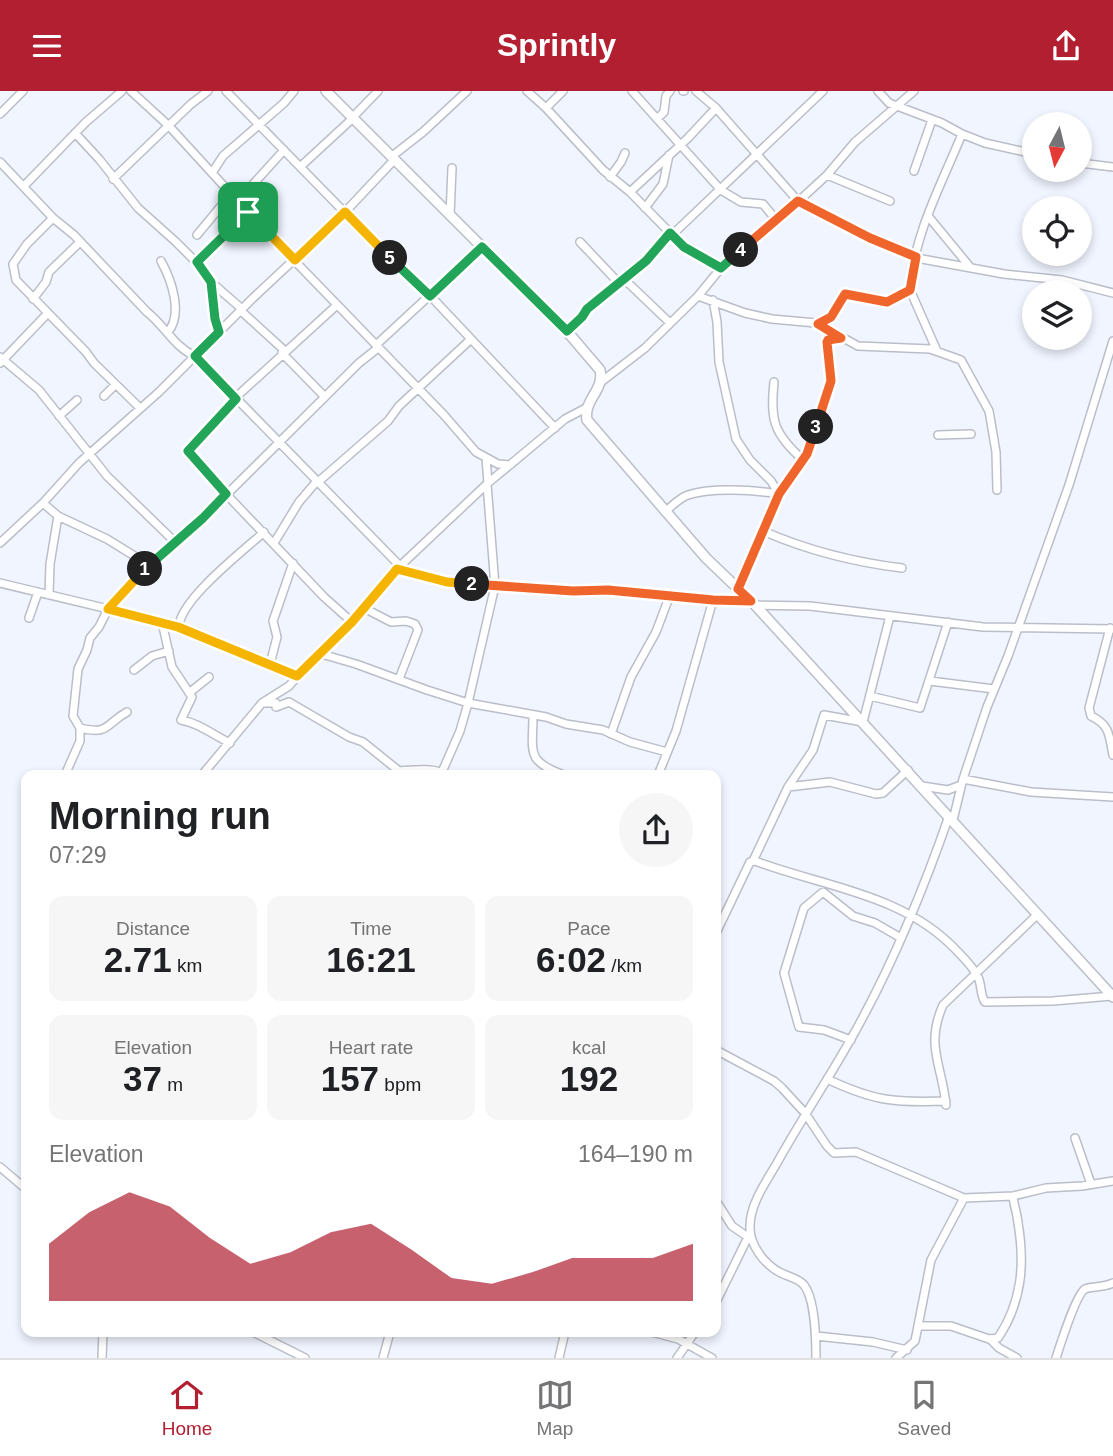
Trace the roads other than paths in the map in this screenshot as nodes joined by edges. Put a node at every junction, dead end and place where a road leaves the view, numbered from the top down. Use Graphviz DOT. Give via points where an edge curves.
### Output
graph roads {
  1 [pos="23,91"];
  2 [pos="122,91"];
  3 [pos="131,91"];
  4 [pos="208,91"];
  5 [pos="226,91"];
  6 [pos="294,91"];
  7 [pos="326,91"];
  8 [pos="378,91"];
  9 [pos="467,91"];
  10 [pos="527,91"];
  11 [pos="564,91"];
  12 [pos="632,91"];
  13 [pos="670,91"];
  14 [pos="696,91"];
  15 [pos="823,91"];
  16 [pos="878,91"];
  17 [pos="914,91"];
  18 [pos="897,107"];
  19 [pos="546,108"];
  20 [pos="716,109"];
  21 [pos="0,114"];
  22 [pos="352,118"];
  23 [pos="657,118"];
  24 [pos="932,120"];
  25 [pos="258,124"];
  26 [pos="169,126"];
  27 [pos="75,133"];
  28 [pos="962,134"];
  29 [pos="680,145"];
  30 [pos="284,150"];
  31 [pos="1022,151"];
  32 [pos="625,153"];
  33 [pos="755,153"];
  34 [pos="669,154"];
  35 [pos="393,159"];
  36 [pos="0,162"];
  37 [pos="1092,164"];
  38 [pos="300,167"];
  39 [pos="1113,167"];
  40 [pos="452,168"];
  41 [pos="914,171"];
  42 [pos="212,173"];
  43 [pos="827,175"];
  44 [pos="610,177"];
  45 [pos="113,179"];
  46 [pos="24,186"];
  47 [pos="720,189"];
  48 [pos="630,193"];
  49 [pos="231,194"];
  50 [pos="238,201"];
  51 [pos="798,201"];
  52 [pos="890,201"];
  53 [pos="645,208"];
  54 [pos="248,212"];
  55 [pos="345,212"];
  56 [pos="928,216"];
  57 [pos="450,217"];
  58 [pos="53,218"];
  59 [pos="777,221"];
  60 [pos="671,234"];
  61 [pos="197,235"];
  62 [pos="80,242"];
  63 [pos="580,242"];
  64 [pos="482,247"];
  65 [pos="916,257"];
  66 [pos="295,260"];
  67 [pos="161,261"];
  68 [pos="197,262"];
  69 [pos="721,268"];
  70 [pos="970,268"];
  71 [pos="619,279"];
  72 [pos="211,282"];
  73 [pos="910,290"];
  74 [pos="1113,293"];
  75 [pos="430,296"];
  76 [pos="698,296"];
  77 [pos="33,299"];
  78 [pos="713,300"];
  79 [pos="337,305"];
  80 [pos="241,309"];
  81 [pos="48,313"];
  82 [pos="670,323"];
  83 [pos="818,324"];
  84 [pos="567,331"];
  85 [pos="168,332"];
  86 [pos="219,332"];
  87 [pos="841,338"];
  88 [pos="470,340"];
  89 [pos="1113,341"];
  90 [pos="377,347"];
  91 [pos="937,351"];
  92 [pos="284,352"];
  93 [pos="195,356"];
  94 [pos="1,360"];
  95 [pos="601,382"];
  96 [pos="774,382"];
  97 [pos="115,385"];
  98 [pos="419,389"];
  99 [pos="104,396"];
  100 [pos="325,397"];
  101 [pos="235,399"];
  102 [pos="76,400"];
  103 [pos="140,408"];
  104 [pos="586,408"];
  105 [pos="59,416"];
  106 [pos="555,428"];
  107 [pos="971,434"];
  108 [pos="938,435"];
  109 [pos="278,442"];
  110 [pos="90,453"];
  111 [pos="486,459"];
  112 [pos="803,460"];
  113 [pos="510,465"];
  114 [pos="317,481"];
  115 [pos="488,483"];
  116 [pos="997,489"];
  117 [pos="226,494"];
  118 [pos="779,494"];
  119 [pos="43,503"];
  120 [pos="665,512"];
  121 [pos="58,516"];
  122 [pos="264,531"];
  123 [pos="763,531"];
  124 [pos="175,542"];
  125 [pos="0,543"];
  126 [pos="274,543"];
  127 [pos="293,563"];
  128 [pos="149,565"];
  129 [pos="399,567"];
  130 [pos="902,568"];
  131 [pos="0,583"];
  132 [pos="495,586"];
  133 [pos="738,589"];
  134 [pos="38,592"];
  135 [pos="49,595"];
  136 [pos="670,595"];
  137 [pos="713,600"];
  138 [pos="753,603"];
  139 [pos="364,608"];
  140 [pos="108,609"];
  141 [pos="890,616"];
  142 [pos="29,618"];
  143 [pos="162,622"];
  144 [pos="352,622"];
  145 [pos="948,622"];
  146 [pos="178,627"];
  147 [pos="1017,628"];
  148 [pos="1112,629"];
  149 [pos="169,651"];
  150 [pos="318,653"];
  151 [pos="270,664"];
  152 [pos="134,670"];
  153 [pos="297,676"];
  154 [pos="209,677"];
  155 [pos="399,679"];
  156 [pos="930,681"];
  157 [pos="995,689"];
  158 [pos="189,693"];
  159 [pos="870,696"];
  160 [pos="262,703"];
  161 [pos="468,703"];
  162 [pos="127,712"];
  163 [pos="533,715"];
  164 [pos="1113,721"];
  165 [pos="863,722"];
  166 [pos="1104,722"];
  167 [pos="80,728"];
  168 [pos="611,734"];
  169 [pos="230,743"];
  170 [pos="667,752"];
  171 [pos="1113,755"];
  172 [pos="67,770"];
  173 [pos="206,770"];
  174 [pos="395,770"];
  175 [pos="446,770"];
  176 [pos="550,770"];
  177 [pos="660,770"];
  178 [pos="908,770"];
  179 [pos="962,782"];
  180 [pos="922,786"];
  181 [pos="788,787"];
  182 [pos="1113,797"];
  183 [pos="951,818"];
  184 [pos="753,861"];
  185 [pos="1038,914"];
  186 [pos="911,915"];
  187 [pos="721,922"];
  188 [pos="901,938"];
  189 [pos="975,973"];
  190 [pos="1113,996"];
  191 [pos="851,1040"];
  192 [pos="721,1053"];
  193 [pos="827,1079"];
  194 [pos="804,1113"];
  195 [pos="1075,1138"];
  196 [pos="0,1167"];
  197 [pos="1113,1181"];
  198 [pos="1091,1184"];
  199 [pos="21,1185"];
  200 [pos="1013,1196"];
  201 [pos="964,1198"];
  202 [pos="721,1209"];
  203 [pos="749,1235"];
  204 [pos="1113,1283"];
  205 [pos="721,1292"];
  206 [pos="920,1326"];
  207 [pos="816,1336"];
  208 [pos="103,1337"];
  209 [pos="263,1337"];
  210 [pos="389,1337"];
  211 [pos="564,1337"];
  212 [pos="667,1337"];
  213 [pos="691,1337"];
  214 [pos="990,1339"];
  215 [pos="686,1343"];
  216 [pos="907,1350"];
  217 [pos="102,1358"];
  218 [pos="305,1358"];
  219 [pos="383,1358"];
  220 [pos="559,1358"];
  221 [pos="677,1358"];
  222 [pos="712,1358"];
  223 [pos="816,1358"];
  224 [pos="896,1358"];
  225 [pos="1017,1358"];
  226 [pos="1056,1358"];
  1 -- 21 [label="street"];
  2 -- 27 [label="street"];
  3 -- 26 [label="street"];
  4 -- 26 [label="street"];
  5 -- 25 [label="street"];
  6 -- 25 [label="street"];
  7 -- 22 [label="street"];
  8 -- 22 [label="street"];
  9 -- 35 [label="street"];
  10 -- 19 [label="street"];
  11 -- 19 [label="street"];
  12 -- 23 [label="street"];
  13 -- 23 [label="street" via="664,112"];
  14 -- 20 [label="street"];
  15 -- 33 [label="street"];
  16 -- 18 [label="street"];
  17 -- 18 [label="street"];
  18 -- 24 [label="street"];
  18 -- 43 [label="street" via="855,142"];
  19 -- 44 [label="street"];
  20 -- 29 [label="street"];
  20 -- 33 [label="street"];
  22 -- 35 [label="street"];
  22 -- 38 [label="street"];
  23 -- 29 [label="street"];
  24 -- 28 [label="street"];
  24 -- 41 [label="street"];
  25 -- 30 [label="street"];
  25 -- 42 [label="street" via="223,156"];
  26 -- 42 [label="street"];
  26 -- 45 [label="street"];
  27 -- 45 [label="street"];
  27 -- 46 [label="street"];
  28 -- 31 [label="street"];
  28 -- 56 [label="street"];
  29 -- 34 [label="street"];
  29 -- 47 [label="street"];
  30 -- 38 [label="street"];
  30 -- 50 [label="street"];
  32 -- 44 [label="street"];
  33 -- 47 [label="street"];
  33 -- 51 [label="street"];
  34 -- 48 [label="street"];
  34 -- 53 [label="street" via="663,184"];
  35 -- 55 [label="street"];
  35 -- 57 [label="street"];
  36 -- 46 [label="street"];
  37 -- 39 [label="street"];
  38 -- 55 [label="street"];
  40 -- 57 [label="street"];
  42 -- 49 [label="street"];
  43 -- 51 [label="street"];
  43 -- 52 [label="street"];
  44 -- 48 [label="street"];
  45 -- 68 [label="street"];
  46 -- 58 [label="street"];
  47 -- 59 [label="street" via="741,202 763,204"];
  47 -- 60 [label="street"];
  48 -- 53 [label="street"];
  49 -- 50 [label="street"];
  49 -- 61 [label="street"];
  50 -- 54 [label="street"];
  51 -- 59 [label="street"];
  51 -- 65 [label="street"];
  53 -- 60 [label="street"];
  54 -- 66 [label="street"];
  54 -- 68 [label="street"];
  55 -- 66 [label="street"];
  55 -- 75 [label="street"];
  56 -- 65 [label="street"];
  56 -- 70 [label="street"];
  57 -- 64 [label="street"];
  58 -- 62 [label="street"];
  58 -- 77 [label="street" via="27,244 12,268"];
  59 -- 69 [label="street"];
  60 -- 69 [label="street" via="691,252"];
  60 -- 71 [label="street" via="646,261"];
  62 -- 77 [label="street" via="49,272"];
  62 -- 85 [label="street"];
  63 -- 71 [label="street"];
  64 -- 75 [label="street"];
  64 -- 84 [label="street"];
  65 -- 70 [label="street"];
  65 -- 73 [label="street"];
  66 -- 79 [label="street"];
  66 -- 80 [label="street"];
  67 -- 85 [label="street" via="172,281 176,317"];
  68 -- 72 [label="street"];
  69 -- 76 [label="street"];
  70 -- 74 [label="street" via="1062,280"];
  71 -- 82 [label="street"];
  71 -- 84 [label="street"];
  72 -- 80 [label="street"];
  72 -- 86 [label="street"];
  73 -- 83 [label="street" via="887,302 845,294 831,317"];
  73 -- 91 [label="street"];
  75 -- 88 [label="street"];
  75 -- 90 [label="street"];
  76 -- 78 [label="street"];
  76 -- 82 [label="street"];
  77 -- 81 [label="street"];
  78 -- 83 [label="street" via="745,313"];
  78 -- 118 [label="street" via="719,362 736,439"];
  79 -- 90 [label="street"];
  79 -- 92 [label="street"];
  80 -- 86 [label="street"];
  80 -- 92 [label="street"];
  81 -- 94 [label="street"];
  81 -- 97 [label="street"];
  82 -- 95 [label="street"];
  83 -- 87 [label="street"];
  84 -- 95 [label="street" via="600,370"];
  85 -- 93 [label="street" via="177,345"];
  86 -- 93 [label="street"];
  87 -- 91 [label="street" via="871,348"];
  87 -- 112 [label="street" via="827,342 830,388"];
  88 -- 98 [label="street"];
  88 -- 106 [label="street"];
  89 -- 147 [label="street" via="1069,485"];
  90 -- 98 [label="street"];
  90 -- 100 [label="street"];
  91 -- 116 [label="street" via="965,364 989,411"];
  92 -- 100 [label="street"];
  92 -- 101 [label="street"];
  93 -- 101 [label="street"];
  93 -- 103 [label="street"];
  94 -- 105 [label="street" via="39,390"];
  95 -- 104 [label="street"];
  96 -- 112 [label="street" via="772,420"];
  97 -- 99 [label="street"];
  97 -- 103 [label="street"];
  98 -- 111 [label="street"];
  98 -- 114 [label="street"];
  100 -- 109 [label="street"];
  101 -- 109 [label="street"];
  101 -- 117 [label="street" via="188,451"];
  102 -- 105 [label="street"];
  103 -- 110 [label="street"];
  104 -- 106 [label="street"];
  104 -- 120 [label="street" via="587,420"];
  105 -- 110 [label="street"];
  106 -- 113 [label="street"];
  107 -- 108 [label="street"];
  109 -- 114 [label="street"];
  109 -- 117 [label="street"];
  110 -- 119 [label="street"];
  110 -- 124 [label="street" via="107,476"];
  111 -- 113 [label="street"];
  111 -- 115 [label="street"];
  112 -- 118 [label="street"];
  113 -- 115 [label="street"];
  114 -- 126 [label="street"];
  114 -- 129 [label="street"];
  115 -- 129 [label="street"];
  115 -- 132 [label="street"];
  117 -- 122 [label="street"];
  117 -- 124 [label="street"];
  118 -- 120 [label="street" via="691,494"];
  118 -- 123 [label="street"];
  119 -- 121 [label="street"];
  119 -- 125 [label="street"];
  120 -- 133 [label="street"];
  121 -- 128 [label="street"];
  121 -- 135 [label="street"];
  122 -- 126 [label="street"];
  122 -- 146 [label="street" via="189,601"];
  123 -- 130 [label="street" via="817,552"];
  123 -- 133 [label="street"];
  124 -- 128 [label="street"];
  126 -- 127 [label="street"];
  127 -- 144 [label="street"];
  127 -- 151 [label="street" via="273,621 277,637"];
  128 -- 140 [label="street"];
  129 -- 132 [label="street" via="447,582"];
  129 -- 139 [label="street"];
  131 -- 134 [label="street"];
  132 -- 136 [label="street"];
  132 -- 161 [label="street"];
  133 -- 138 [label="street"];
  134 -- 135 [label="street"];
  134 -- 142 [label="street"];
  135 -- 140 [label="street"];
  136 -- 137 [label="street"];
  136 -- 168 [label="street" via="631,677"];
  137 -- 138 [label="street"];
  137 -- 170 [label="street"];
  138 -- 141 [label="street"];
  138 -- 165 [label="street"];
  139 -- 144 [label="street"];
  139 -- 155 [label="street" via="391,622 415,624 418,630"];
  140 -- 143 [label="street"];
  140 -- 167 [label="street" via="78,669 73,716"];
  141 -- 145 [label="street"];
  141 -- 159 [label="street"];
  143 -- 146 [label="street"];
  143 -- 149 [label="street"];
  144 -- 150 [label="street"];
  145 -- 147 [label="street"];
  145 -- 156 [label="street"];
  146 -- 151 [label="street"];
  147 -- 148 [label="street"];
  147 -- 157 [label="street"];
  148 -- 166 [label="street" via="1089,708 1091,716"];
  149 -- 152 [label="street" via="152,656"];
  149 -- 158 [label="street" via="172,667"];
  150 -- 153 [label="street"];
  150 -- 155 [label="street"];
  151 -- 153 [label="street"];
  153 -- 160 [label="street" via="289,687"];
  154 -- 158 [label="street"];
  155 -- 161 [label="street"];
  156 -- 157 [label="street"];
  156 -- 159 [label="street" via="920,708"];
  157 -- 179 [label="street"];
  158 -- 169 [label="street" via="192,697 181,720 194,722"];
  159 -- 165 [label="street"];
  160 -- 169 [label="street"];
  160 -- 174 [label="street" via="279,707 289,702 363,742"];
  161 -- 163 [label="street"];
  161 -- 175 [label="street"];
  162 -- 167 [label="street" via="102,730"];
  163 -- 168 [label="street"];
  163 -- 176 [label="street" via="537,762"];
  164 -- 166 [label="street"];
  165 -- 178 [label="street"];
  165 -- 181 [label="street" via="824,715 813,750"];
  166 -- 171 [label="street"];
  167 -- 172 [label="street" via="80,741"];
  168 -- 170 [label="street"];
  169 -- 173 [label="street"];
  170 -- 177 [label="street"];
  178 -- 180 [label="street"];
  178 -- 181 [label="street" via="876,794 830,782"];
  179 -- 180 [label="street" via="948,790"];
  179 -- 182 [label="street"];
  179 -- 183 [label="street"];
  180 -- 183 [label="street"];
  181 -- 184 [label="street"];
  183 -- 185 [label="street"];
  183 -- 186 [label="street"];
  184 -- 186 [label="street" via="842,886"];
  184 -- 187 [label="street"];
  185 -- 189 [label="street"];
  185 -- 190 [label="street"];
  186 -- 188 [label="street"];
  186 -- 189 [label="street" via="939,933"];
  188 -- 191 [label="street"];
  188 -- 191 [label="street" via="853,916 823,892 804,908 784,973 799,1027"];
  189 -- 190 [label="street" via="985,1002"];
  189 -- 193 [label="street" via="938,1016 933,1047 946,1103 886,1100 858,1094"];
  191 -- 193 [label="street"];
  192 -- 194 [label="street" via="774,1081"];
  193 -- 194 [label="street"];
  194 -- 201 [label="street" via="834,1153 856,1152"];
  194 -- 203 [label="street" via="758,1197"];
  195 -- 198 [label="street"];
  196 -- 199 [label="street"];
  197 -- 198 [label="street"];
  198 -- 200 [label="street"];
  200 -- 201 [label="street"];
  200 -- 214 [label="street" via="1021,1285 1001,1334 997,1340"];
  201 -- 206 [label="street" via="931,1260"];
  202 -- 203 [label="street" via="732,1226"];
  203 -- 205 [label="street"];
  203 -- 207 [label="street" via="771,1266 803,1284"];
  204 -- 226 [label="street" via="1083,1291"];
  206 -- 214 [label="street" via="951,1326"];
  206 -- 216 [label="street"];
  207 -- 216 [label="street"];
  207 -- 223 [label="street"];
  208 -- 217 [label="street"];
  209 -- 218 [label="street"];
  210 -- 219 [label="street"];
  211 -- 220 [label="street"];
  212 -- 215 [label="street"];
  213 -- 215 [label="street"];
  214 -- 225 [label="street"];
  215 -- 221 [label="street"];
  215 -- 222 [label="street"];
  216 -- 224 [label="street"];
}
